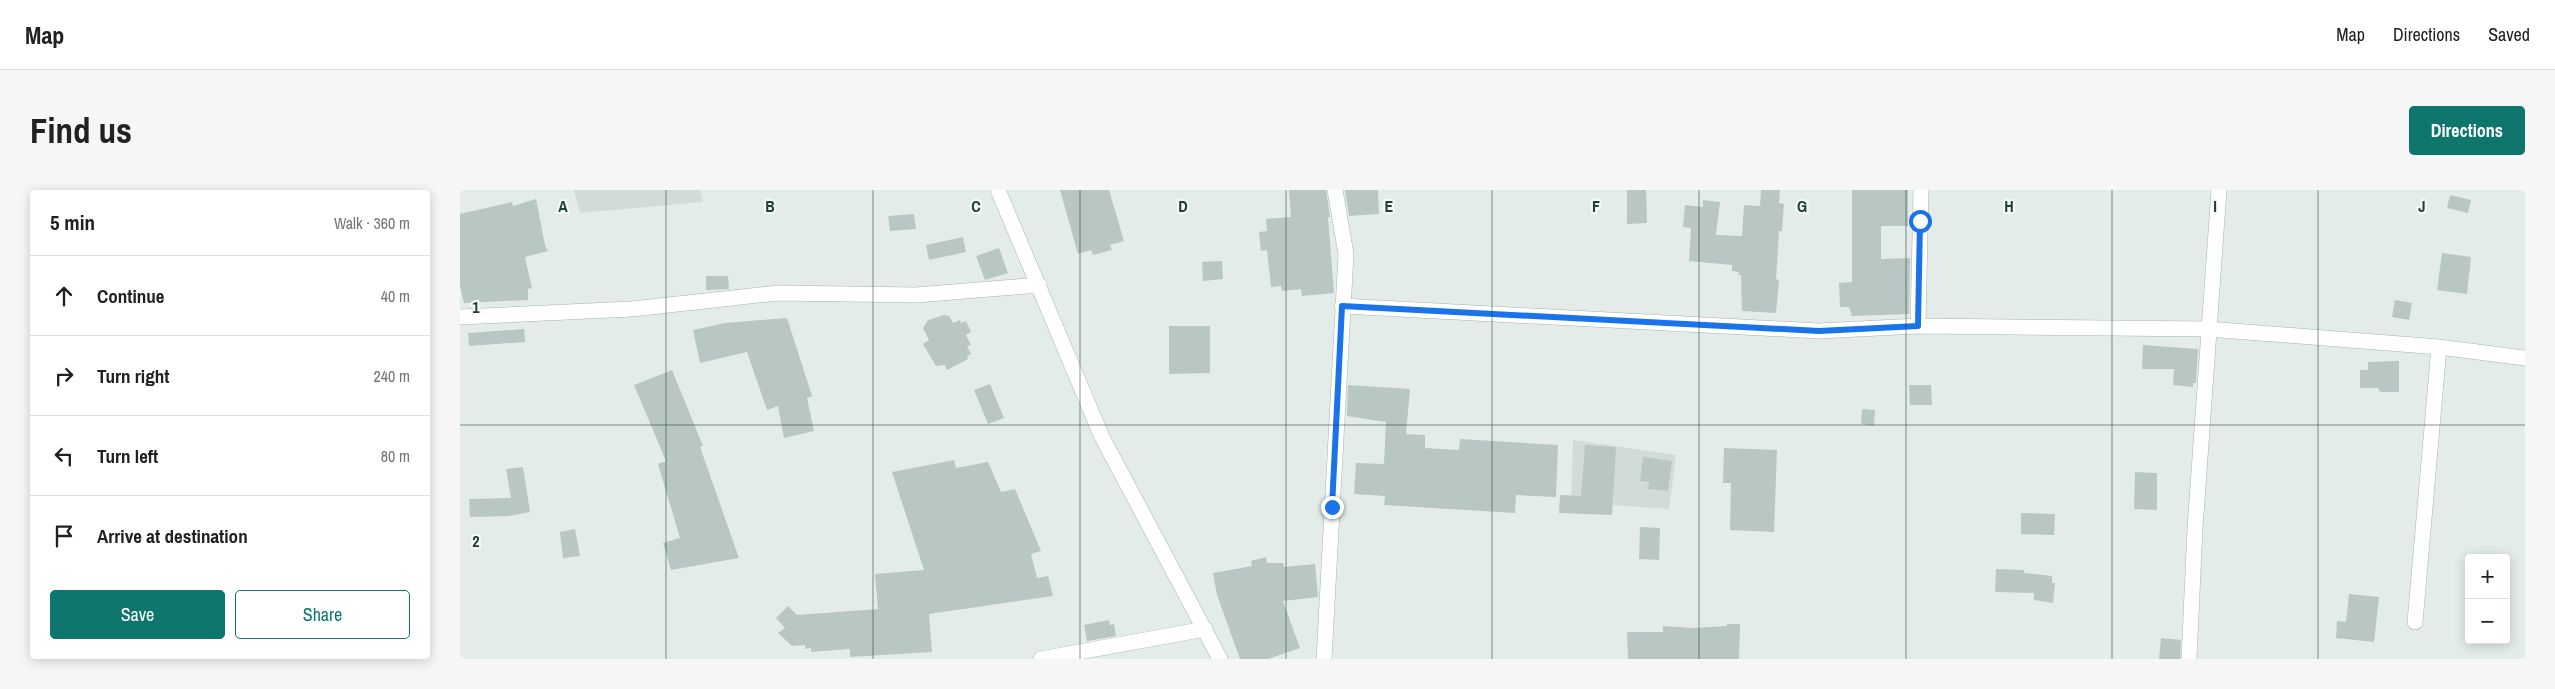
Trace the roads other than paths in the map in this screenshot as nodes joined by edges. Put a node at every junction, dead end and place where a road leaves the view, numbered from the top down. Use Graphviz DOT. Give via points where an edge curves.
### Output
graph roads {
  1 [pos="998,190"];
  2 [pos="1335,190"];
  3 [pos="1921,190"];
  4 [pos="2219,190"];
  5 [pos="1039,285"];
  6 [pos="1342,306"];
  7 [pos="460,317"];
  8 [pos="1918,326"];
  9 [pos="2208,329"];
  10 [pos="2438,347"];
  11 [pos="2525,358"];
  12 [pos="2415,622"];
  13 [pos="1205,629"];
  14 [pos="1041,659"];
  15 [pos="1220,659"];
  16 [pos="1324,659"];
  17 [pos="2189,659"];
  1 -- 5 [label="street"];
  2 -- 6 [label="street" via="1346,254"];
  3 -- 8 [label="street"];
  4 -- 9 [label="street"];
  5 -- 7 [label="street" via="916,296 778,293 632,309"];
  5 -- 13 [label="street" via="1102,437"];
  6 -- 8 [label="street" via="1819,331"];
  6 -- 16 [label="street"];
  8 -- 9 [label="street"];
  9 -- 10 [label="street"];
  9 -- 17 [label="street"];
  10 -- 11 [label="street"];
  10 -- 12 [label="street"];
  13 -- 14 [label="street"];
  13 -- 15 [label="street"];
}
